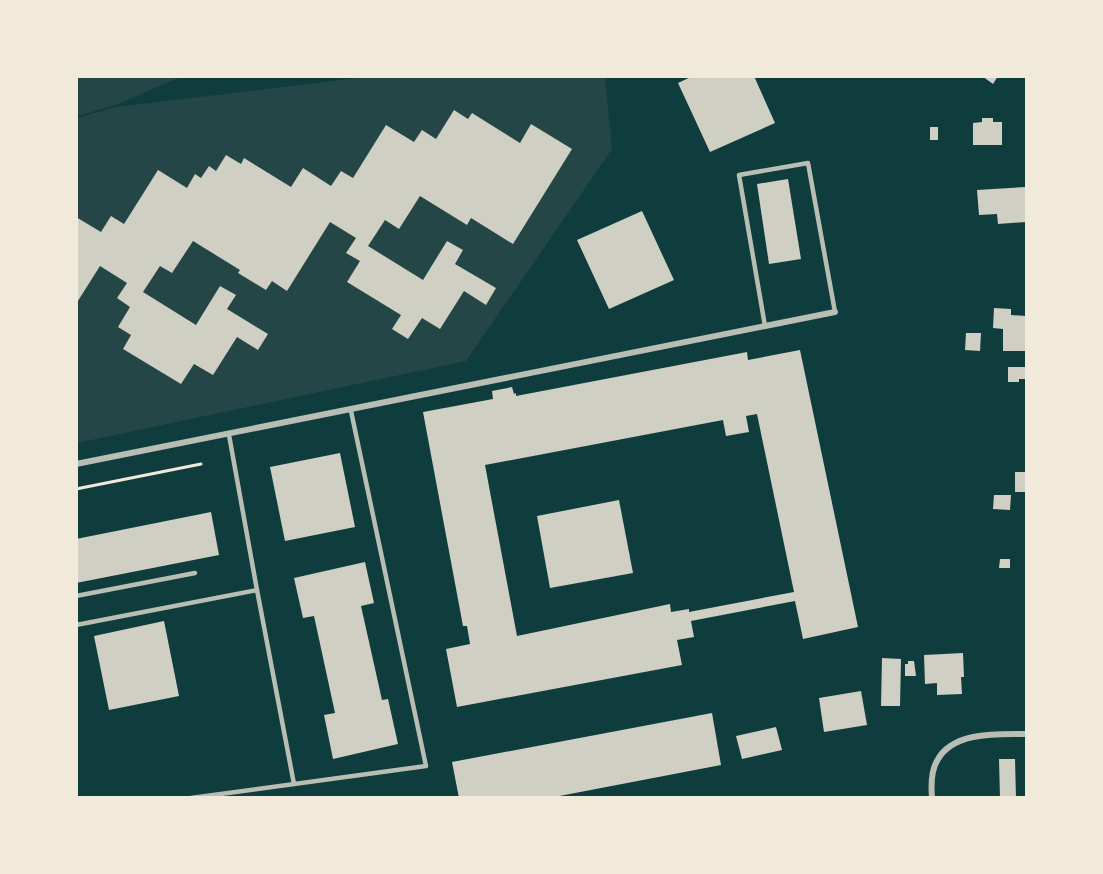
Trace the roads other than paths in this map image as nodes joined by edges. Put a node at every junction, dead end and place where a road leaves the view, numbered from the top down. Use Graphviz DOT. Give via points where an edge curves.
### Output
graph roads {
  1 [pos="835,312"];
  2 [pos="765,326"];
  3 [pos="351,411"];
  4 [pos="229,435"];
  5 [pos="76,464"];
  6 [pos="195,573"];
  7 [pos="257,590"];
  8 [pos="76,596"];
  9 [pos="76,626"];
  10 [pos="1026,734"];
  11 [pos="294,784"];
  12 [pos="191,798"];
  13 [pos="932,798"];
  1 -- 2 [label="street"];
  1 -- 2 [label="lane" via="808,162 739,175"];
  2 -- 3 [label="street"];
  3 -- 4 [label="street"];
  3 -- 11 [label="lane" via="426,766"];
  4 -- 5 [label="street"];
  4 -- 7 [label="lane"];
  6 -- 8 [label="lane"];
  7 -- 9 [label="lane"];
  7 -- 11 [label="lane"];
  10 -- 13 [label="street" via="982,734 945,750 937,761 931,783"];
  11 -- 12 [label="lane"];
}
